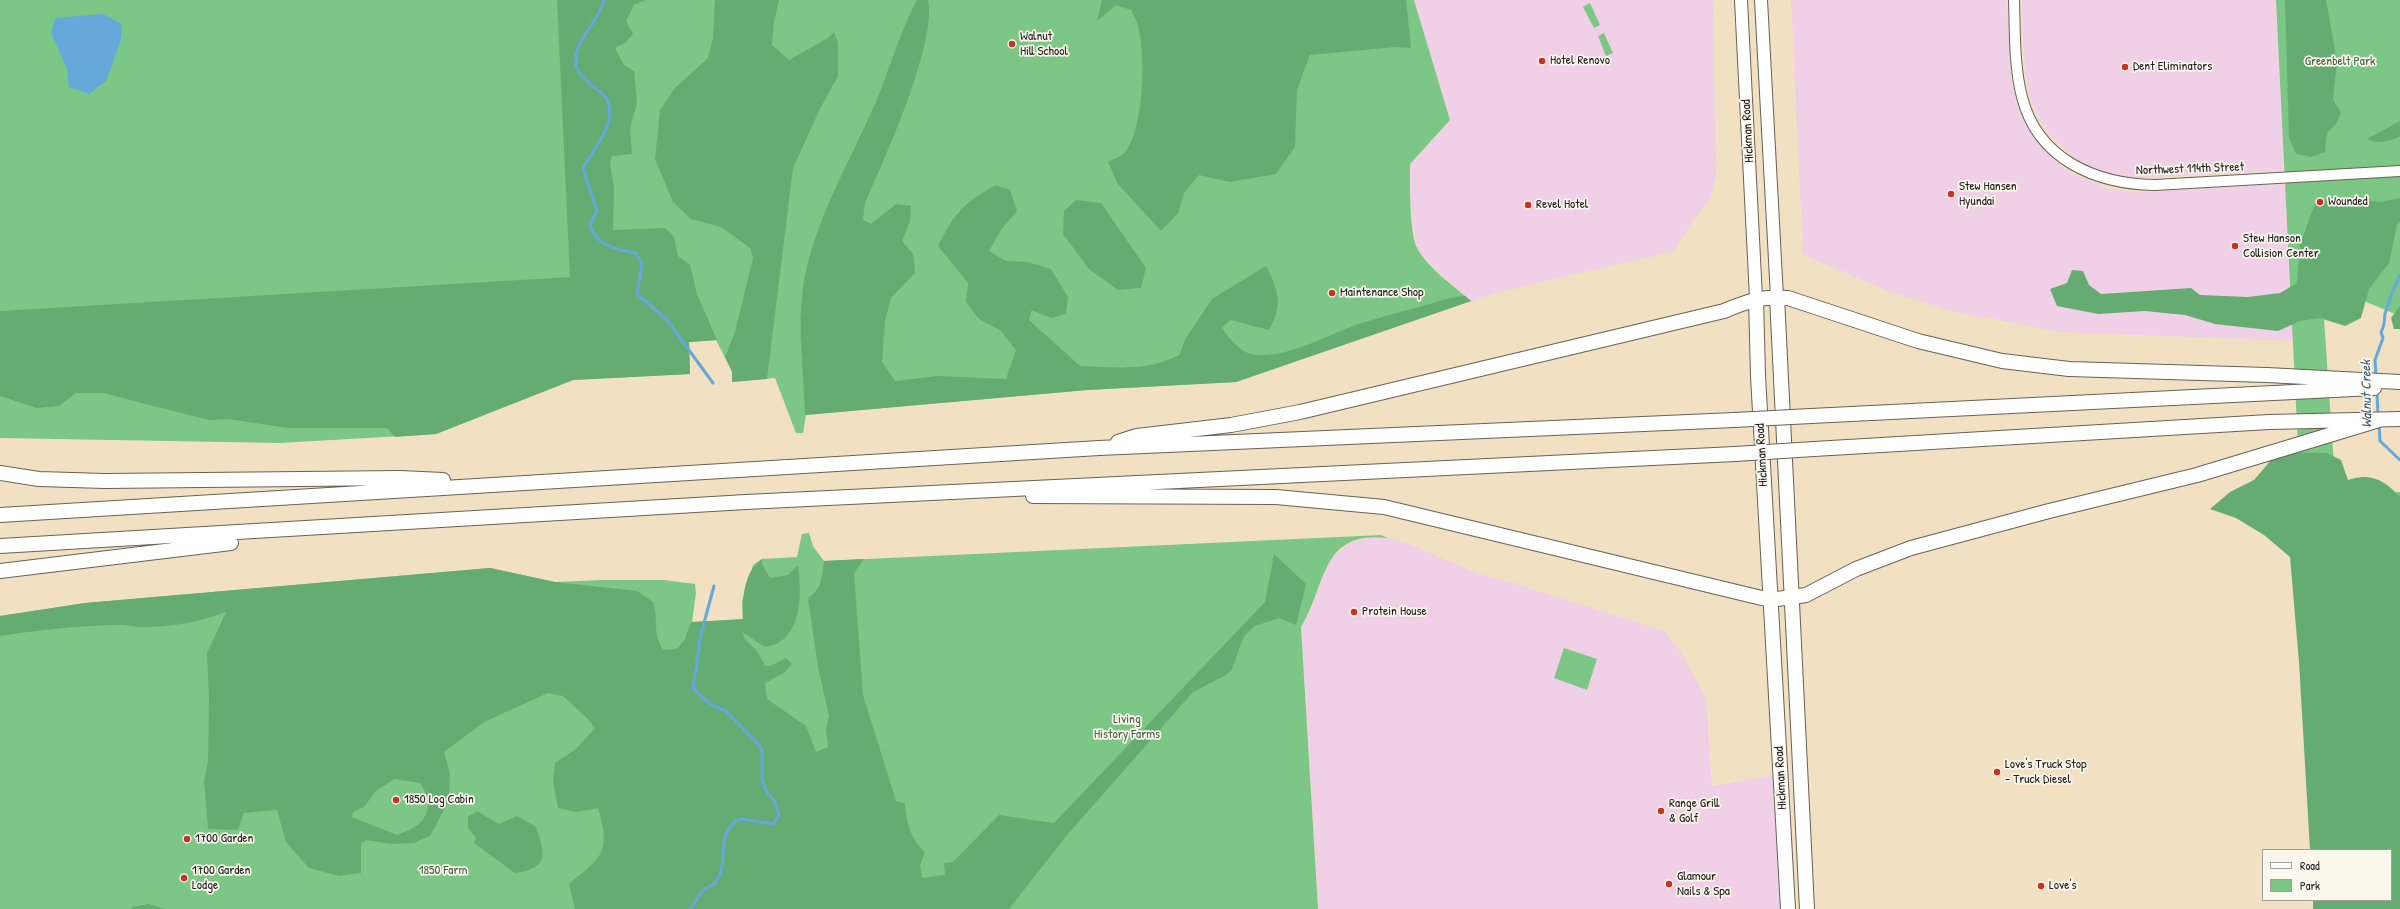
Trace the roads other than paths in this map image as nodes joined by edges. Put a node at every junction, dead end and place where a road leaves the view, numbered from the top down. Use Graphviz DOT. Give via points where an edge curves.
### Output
graph roads {
  1 [pos="1741,0"];
  2 [pos="1761,0"];
  3 [pos="2014,0"];
  4 [pos="2400,171"];
  5 [pos="1777,297"];
  6 [pos="1756,298"];
  7 [pos="2400,382"];
  8 [pos="2400,387"];
  9 [pos="2400,419"];
  10 [pos="2379,420"];
  11 [pos="1099,448"];
  12 [pos="0,473"];
  13 [pos="506,484"];
  14 [pos="933,492"];
  15 [pos="0,515"];
  16 [pos="352,527"];
  17 [pos="0,546"];
  18 [pos="0,571"];
  19 [pos="1793,598"];
  20 [pos="1770,600"];
  21 [pos="1788,909"];
  22 [pos="1807,909"];
  1 -- 6 [label="main road, Hickman Road"];
  2 -- 5 [label="main road, Hickman Road"];
  3 -- 4 [label="street, Northwest 114th Street" via="2018,74 2026,110 2039,133 2052,148 2085,172 2116,182 2155,185"];
  5 -- 6 [label="highway"];
  5 -- 7 [label="highway" via="1788,298 1918,341 2002,360 2069,369"];
  5 -- 19 [label="highway, Hickman Road"];
  6 -- 11 [label="highway" via="1724,311 1300,412 1231,425 1137,436"];
  6 -- 20 [label="highway, Hickman Road"];
  8 -- 11 [label="highway, bridge"];
  9 -- 10 [label="highway"];
  10 -- 14 [label="highway, bridge" via="2269,422 1735,454"];
  10 -- 19 [label="highway" via="2197,475 2019,518 1911,548 1856,569 1806,595"];
  11 -- 13 [label="highway"];
  12 -- 13 [label="highway" via="39,479 105,482 400,478"];
  13 -- 15 [label="highway"];
  14 -- 16 [label="highway"];
  14 -- 20 [label="highway" via="1088,498 1276,497 1384,507"];
  16 -- 17 [label="highway"];
  16 -- 18 [label="highway"];
  19 -- 20 [label="highway"];
  19 -- 22 [label="highway, Hickman Road"];
  20 -- 21 [label="highway, Hickman Road"];
}
